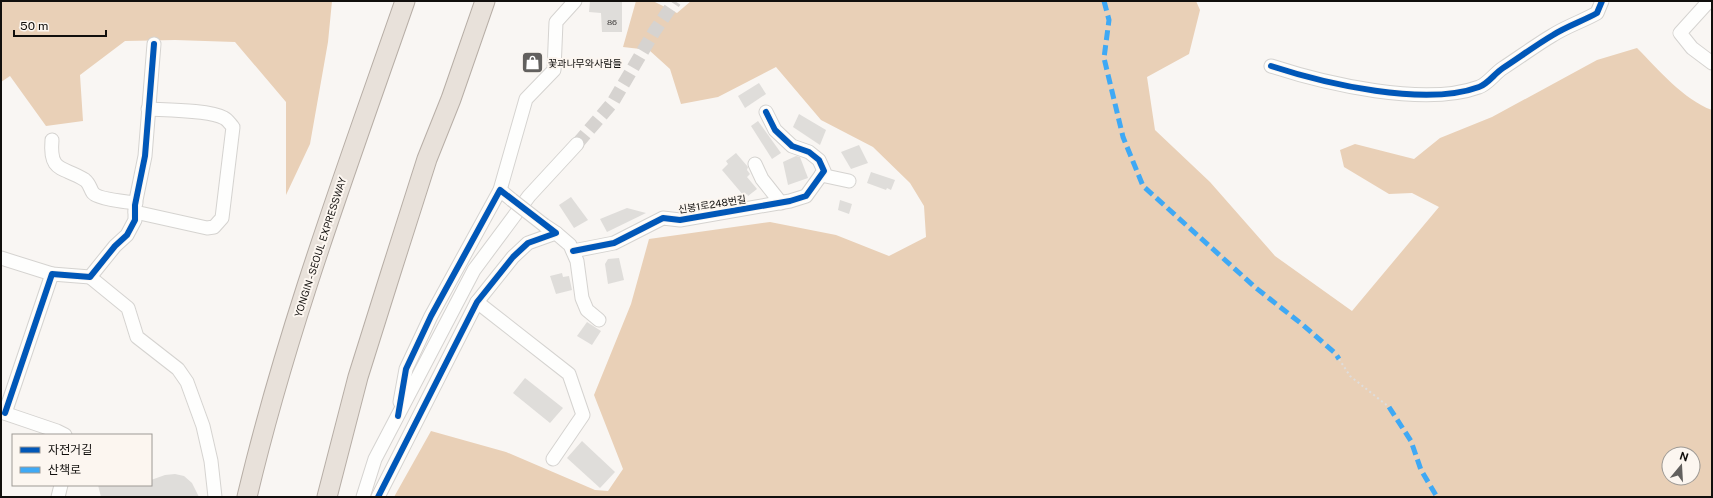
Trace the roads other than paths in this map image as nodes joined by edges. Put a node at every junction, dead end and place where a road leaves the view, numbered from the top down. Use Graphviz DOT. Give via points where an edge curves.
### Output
graph roads {
  1 [pos="405,1"];
  2 [pos="484,1"];
  3 [pos="575,1"];
  4 [pos="1602,1"];
  5 [pos="1709,1"];
  6 [pos="154,44"];
  7 [pos="1712,63"];
  8 [pos="1271,66"];
  9 [pos="148,109"];
  10 [pos="766,112"];
  11 [pos="52,140"];
  12 [pos="577,144"];
  13 [pos="755,164"];
  14 [pos="823,173"];
  15 [pos="849,181"];
  16 [pos="500,190"];
  17 [pos="781,203"];
  18 [pos="135,208"];
  19 [pos="556,233"];
  20 [pos="573,251"];
  21 [pos="1,258"];
  22 [pos="52,274"];
  23 [pos="90,277"];
  24 [pos="477,302"];
  25 [pos="599,320"];
  26 [pos="3,413"];
  27 [pos="398,416"];
  28 [pos="62,434"];
  29 [pos="553,459"];
  30 [pos="60,486"];
  31 [pos="58,497"];
  32 [pos="215,497"];
  33 [pos="247,497"];
  34 [pos="327,497"];
  35 [pos="363,497"];
  36 [pos="378,497"];
  1 -- 33 [label="highway, YONGIN - SEOUL EXPRESSWAY" via="317,252 283,362"];
  2 -- 34 [label="highway" via="427,160 391,272 358,377"];
  3 -- 16 [label="street" via="556,22 554,70 526,99"];
  4 -- 8 [label="street" via="1597,13 1554,34 1480,87 1444,94 1416,95 1373,90"];
  5 -- 7 [label="street" via="1680,33 1692,48"];
  6 -- 9 [label="street"];
  9 -- 18 [label="street" via="143,172"];
  9 -- 18 [label="street" via="212,114 223,117 233,127 223,207 219,223 207,228"];
  10 -- 14 [label="street" via="775,130 792,146 809,152 819,160"];
  11 -- 18 [label="street" via="52,158 58,169 85,180 93,193 99,197"];
  12 -- 27 [label="street" via="529,196 474,270"];
  13 -- 17 [label="street" via="762,179"];
  14 -- 15 [label="street"];
  14 -- 17 [label="street, 신봉1로248번길" via="806,196"];
  16 -- 19 [label="street, bridge"];
  16 -- 27 [label="street" via="431,316 406,369"];
  17 -- 20 [label="street, 신봉1로248번길" via="680,220 663,218 614,243"];
  18 -- 23 [label="street" via="131,229"];
  19 -- 20 [label="street" via="570,244"];
  19 -- 24 [label="street" via="528,243 513,257"];
  20 -- 25 [label="street" via="577,261 582,298 587,310"];
  21 -- 22 [label="street"];
  22 -- 23 [label="street"];
  22 -- 26 [label="street"];
  23 -- 32 [label="street" via="128,308 137,337 178,369 187,382 204,426"];
  24 -- 29 [label="street" via="570,374 583,415"];
  24 -- 36 [label="street"];
  26 -- 28 [label="street"];
  27 -- 35 [label="street" via="375,459"];
  30 -- 31 [label="street"];
}
